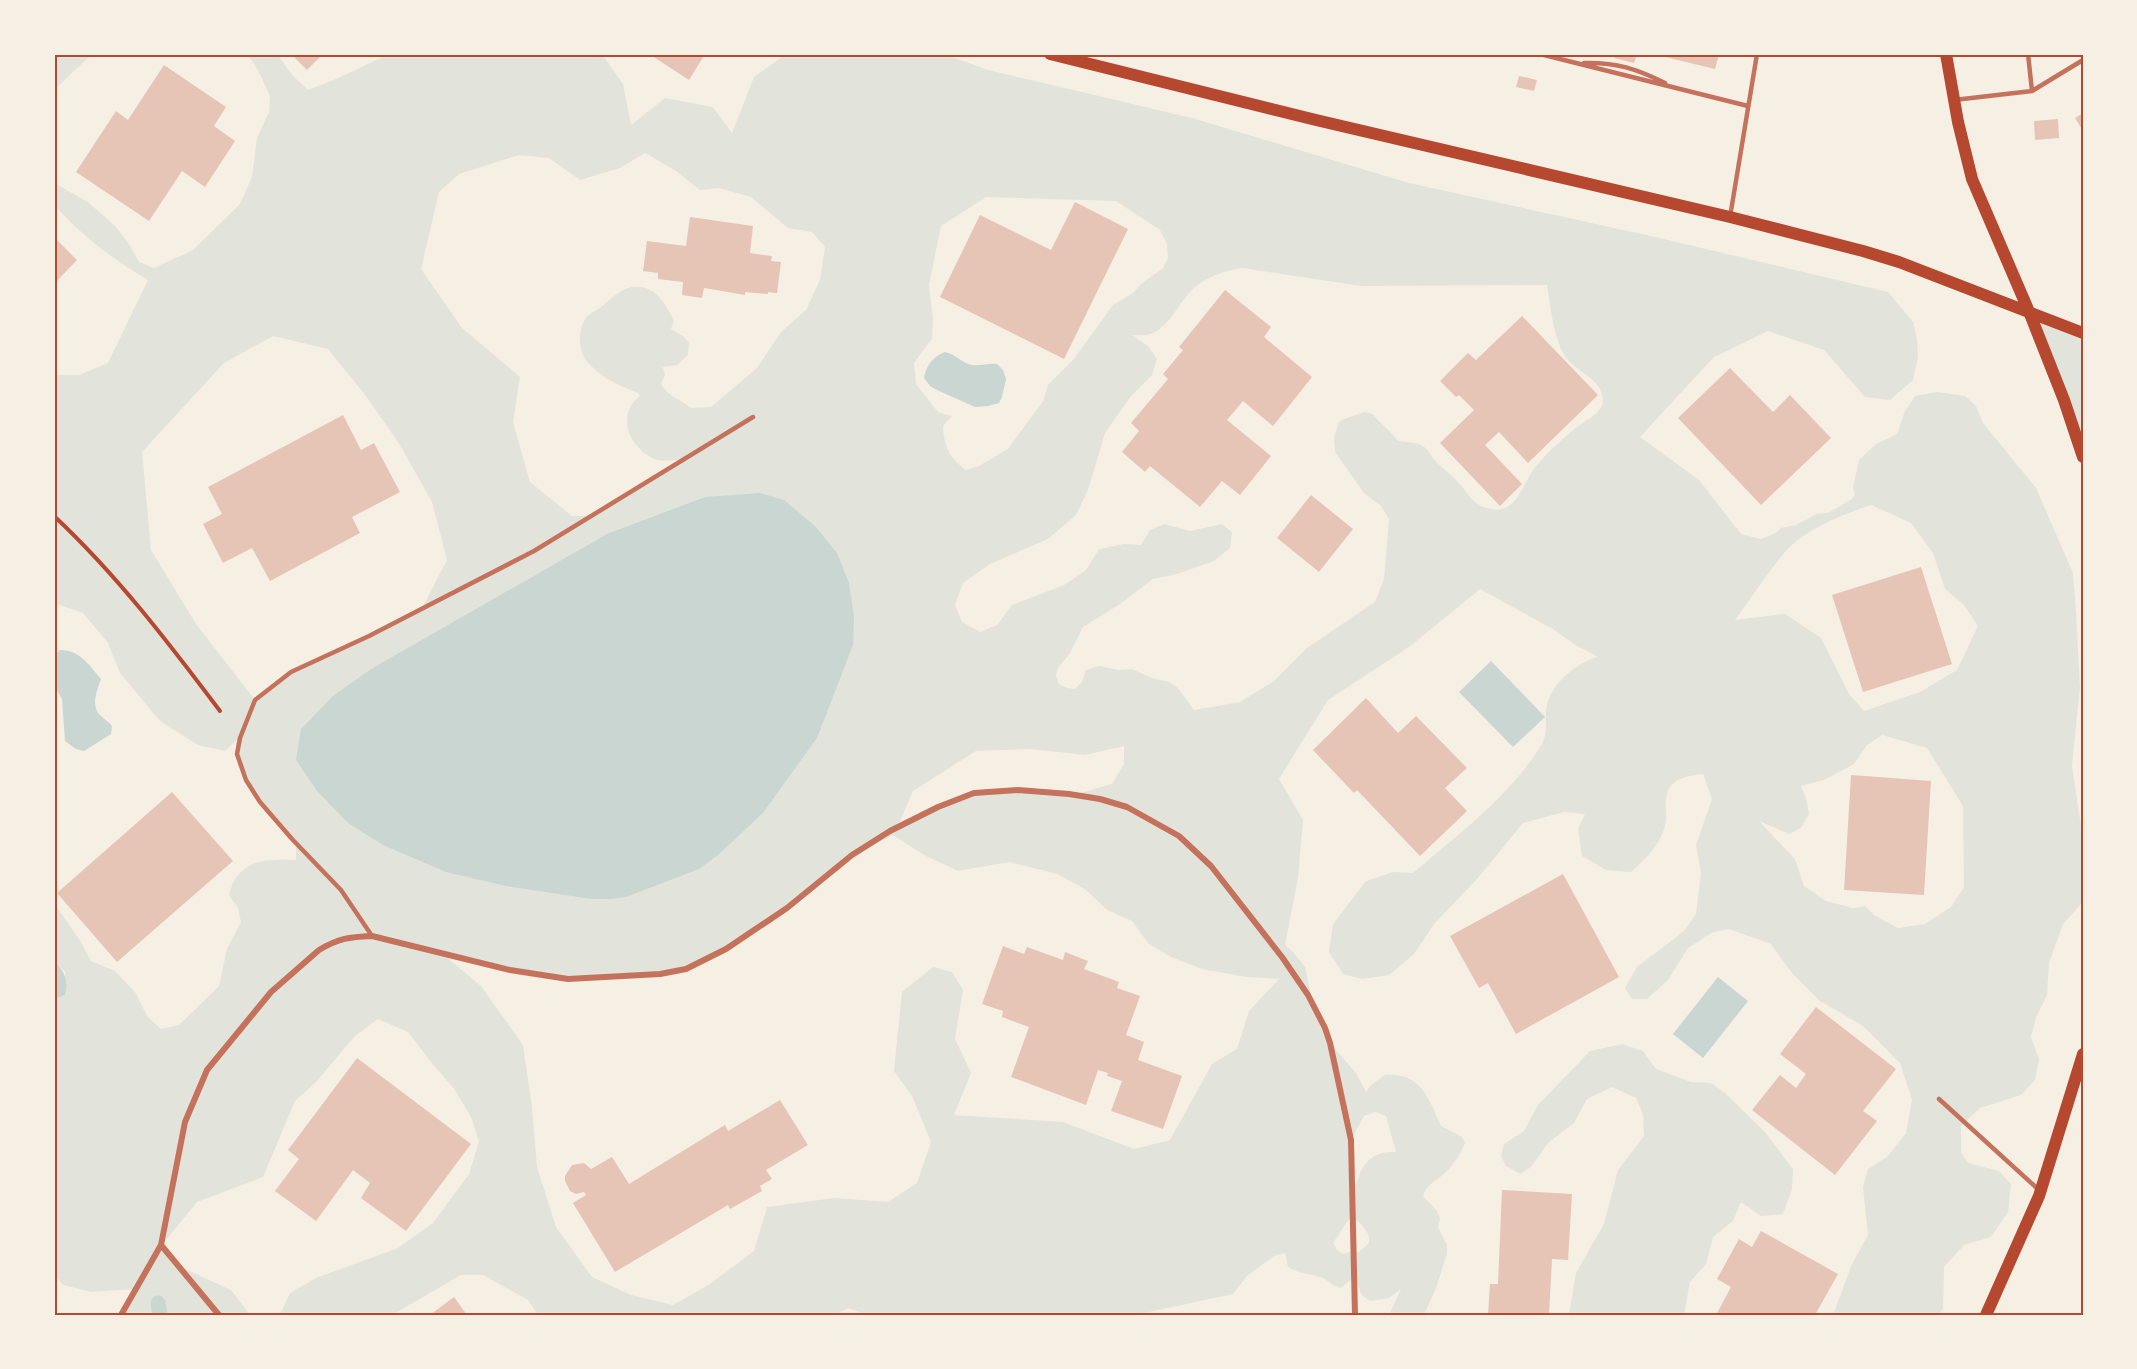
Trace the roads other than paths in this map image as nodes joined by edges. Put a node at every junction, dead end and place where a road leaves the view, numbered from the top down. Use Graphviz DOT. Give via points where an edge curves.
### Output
graph roads {
  1 [pos="1050,54"];
  2 [pos="1540,54"];
  3 [pos="1757,54"];
  4 [pos="1946,54"];
  5 [pos="2028,54"];
  6 [pos="2083,60"];
  7 [pos="1576,63"];
  8 [pos="1671,87"];
  9 [pos="2032,92"];
  10 [pos="1953,100"];
  11 [pos="1748,106"];
  12 [pos="1730,217"];
  13 [pos="2030,314"];
  14 [pos="2083,333"];
  15 [pos="753,417"];
  16 [pos="2083,457"];
  17 [pos="372,936"];
  18 [pos="2083,1054"];
  19 [pos="1938,1099"];
  20 [pos="2041,1191"];
  21 [pos="160,1245"];
  22 [pos="122,1315"];
  23 [pos="219,1315"];
  24 [pos="1355,1315"];
  25 [pos="1986,1315"];
  1 -- 12 [label="main road"];
  2 -- 7 [label="lane"];
  3 -- 11 [label="lane"];
  4 -- 10 [label="main road"];
  5 -- 9 [label="lane"];
  6 -- 9 [label="lane"];
  7 -- 8 [label="lane"];
  7 -- 8 [label="lane" via="1619,64"];
  8 -- 11 [label="lane"];
  9 -- 10 [label="lane"];
  10 -- 13 [label="main road" via="1972,179"];
  11 -- 12 [label="lane"];
  12 -- 13 [label="main road" via="1899,262"];
  13 -- 14 [label="main road"];
  13 -- 16 [label="main road"];
  15 -- 17 [label="lane" via="534,551 291,672 255,700 237,754 246,780 260,802 341,890"];
  17 -- 21 [label="street" via="339,939 319,950 271,992 207,1070 185,1122"];
  17 -- 24 [label="street" via="510,970 568,979 660,974 686,969 726,949 890,831 974,794 1018,790 1069,794 1127,807 1179,836 1211,866 1282,957 1325,1028 1351,1140"];
  18 -- 20 [label="main road"];
  19 -- 20 [label="lane"];
  20 -- 25 [label="main road"];
  21 -- 22 [label="street"];
  21 -- 23 [label="street"];
}
